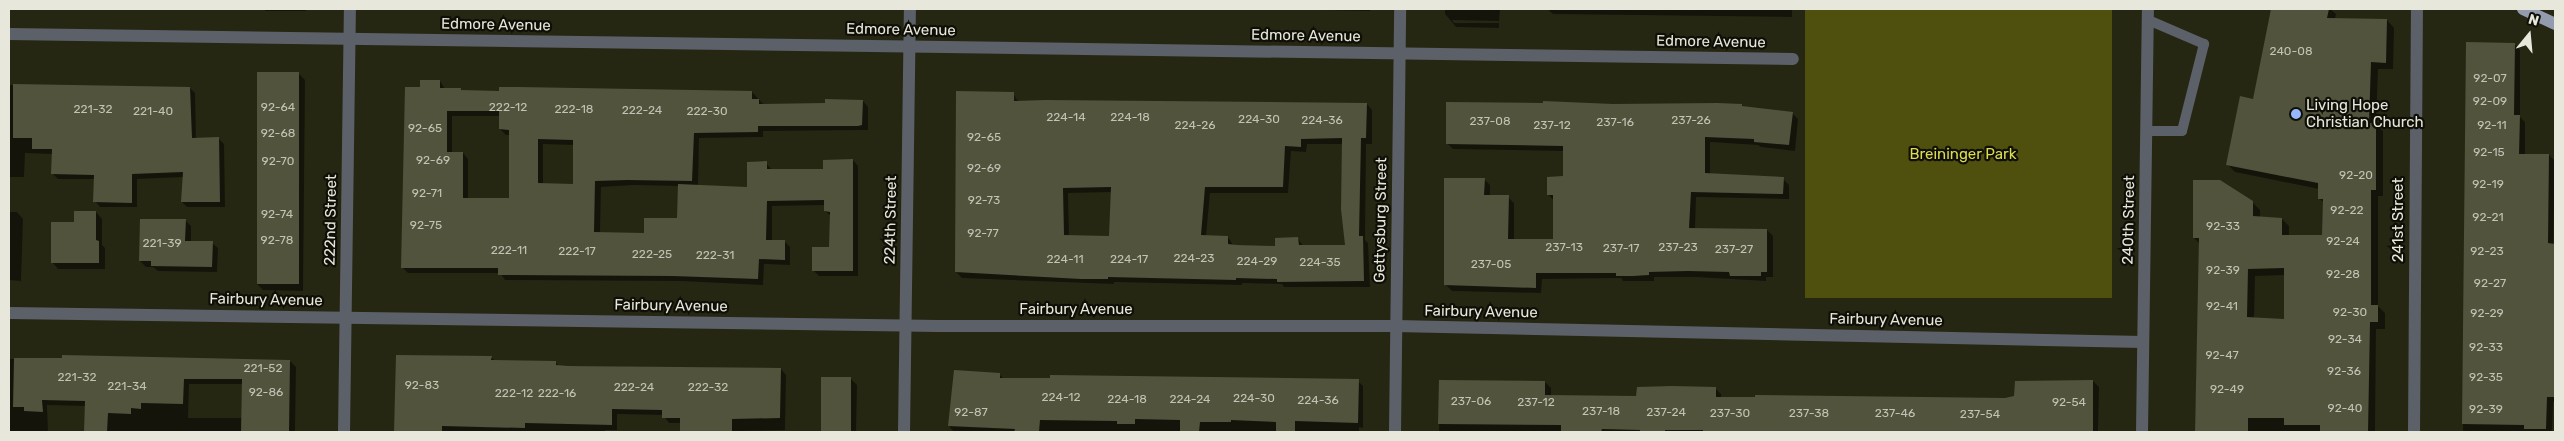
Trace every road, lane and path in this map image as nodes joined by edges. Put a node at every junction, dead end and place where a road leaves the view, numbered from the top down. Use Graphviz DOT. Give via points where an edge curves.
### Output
graph roads {
  1 [pos="350,9"];
  2 [pos="910,9"];
  3 [pos="1400,9"];
  4 [pos="2417,9"];
  5 [pos="2523,9"];
  6 [pos="2148,14"];
  7 [pos="2555,24"];
  8 [pos="9,34"];
  9 [pos="350,39"];
  10 [pos="909,47"];
  11 [pos="1400,54"];
  12 [pos="1793,59"];
  13 [pos="2146,131"];
  14 [pos="9,313"];
  15 [pos="346,318"];
  16 [pos="906,325"];
  17 [pos="1395,326"];
  18 [pos="2143,342"];
  19 [pos="344,432"];
  20 [pos="904,432"];
  21 [pos="1395,432"];
  22 [pos="2142,432"];
  23 [pos="2414,432"];
  1 -- 9 [label="street, 222nd Street"];
  2 -- 10 [label="street, 224th Street"];
  3 -- 11 [label="street, Gettysburg Street"];
  4 -- 23 [label="street, 241st Street"];
  5 -- 7 [label="main road"];
  6 -- 13 [label="street, 240th Street"];
  6 -- 13 [label="lane" via="2204,44 2182,131"];
  8 -- 9 [label="street, Edmore Avenue"];
  9 -- 10 [label="street, Edmore Avenue"];
  9 -- 15 [label="street, 222nd Street"];
  10 -- 11 [label="street, Edmore Avenue"];
  10 -- 16 [label="street, 224th Street"];
  11 -- 12 [label="street, Edmore Avenue"];
  11 -- 17 [label="street, Gettysburg Street"];
  13 -- 18 [label="street, 240th Street"];
  14 -- 15 [label="street, Fairbury Avenue"];
  15 -- 16 [label="street, Fairbury Avenue"];
  15 -- 19 [label="street, 222nd Street"];
  16 -- 17 [label="street, Fairbury Avenue"];
  16 -- 20 [label="street, 224th Street"];
  17 -- 18 [label="street, Fairbury Avenue"];
  17 -- 21 [label="street, Gettysburg Street"];
  18 -- 22 [label="street, 240th Street"];
}
